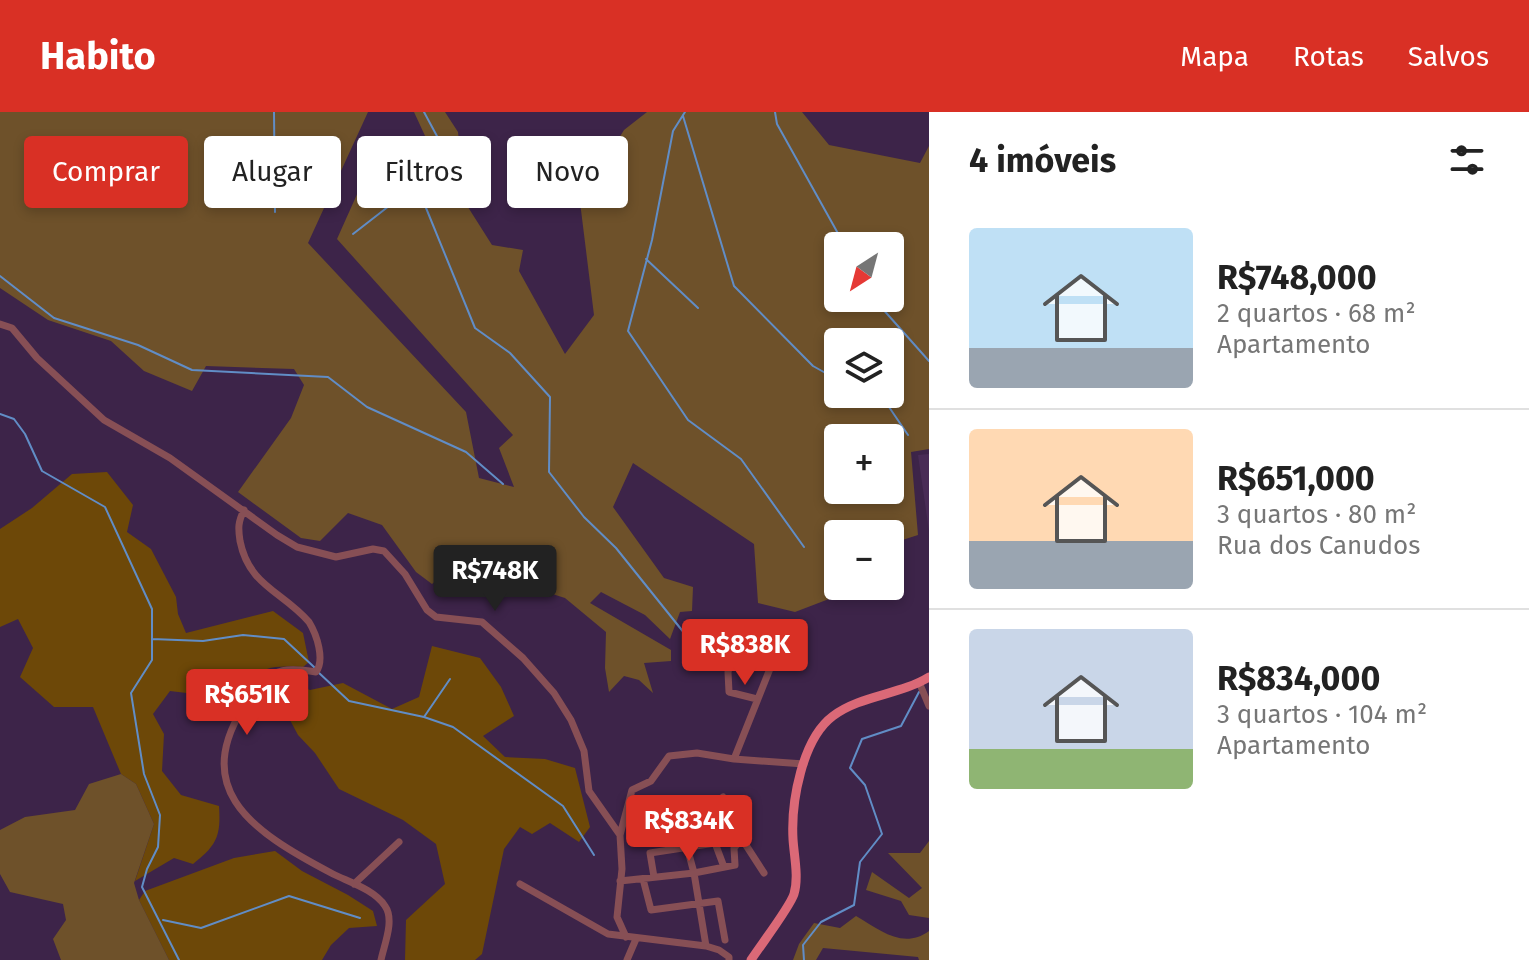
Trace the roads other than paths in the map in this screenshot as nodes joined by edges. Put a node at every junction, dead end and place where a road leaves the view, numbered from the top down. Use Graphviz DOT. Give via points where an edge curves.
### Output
graph roads {
  1 [pos="0,324"];
  2 [pos="244,510"];
  3 [pos="787,626"];
  4 [pos="714,629"];
  5 [pos="924,680"];
  6 [pos="757,699"];
  7 [pos="929,706"];
  8 [pos="734,759"];
  9 [pos="804,764"];
  10 [pos="723,797"];
  11 [pos="687,805"];
  12 [pos="620,835"];
  13 [pos="742,839"];
  14 [pos="399,842"];
  15 [pos="691,847"];
  16 [pos="724,867"];
  17 [pos="694,873"];
  18 [pos="764,873"];
  19 [pos="654,877"];
  20 [pos="643,879"];
  21 [pos="620,881"];
  22 [pos="354,884"];
  23 [pos="520,884"];
  24 [pos="697,903"];
  25 [pos="722,921"];
  26 [pos="701,924"];
  27 [pos="626,937"];
  28 [pos="636,939"];
  29 [pos="725,940"];
  30 [pos="706,946"];
  31 [pos="381,960"];
  32 [pos="627,960"];
  33 [pos="729,960"];
  34 [pos="751,960"];
  1 -- 2 [label="street" via="12,328 104,420"];
  2 -- 12 [label="street" via="297,547 336,557 384,551 436,617 482,622 554,693 584,751 589,791"];
  2 -- 22 [label="street" via="238,527 247,564 256,578 309,622 320,667 316,672 271,673 260,683 231,734 225,783 264,833"];
  3 -- 6 [label="street"];
  4 -- 6 [label="street" via="737,641 728,672 729,692"];
  5 -- 7 [label="street"];
  5 -- 9 [label="main road" via="833,716 815,735"];
  6 -- 8 [label="street"];
  8 -- 9 [label="street"];
  8 -- 12 [label="street" via="697,753 669,756 651,781 632,790"];
  9 -- 34 [label="main road" via="795,804 794,895"];
  10 -- 13 [label="street"];
  11 -- 15 [label="street" via="697,828"];
  12 -- 21 [label="street"];
  13 -- 16 [label="street" via="734,848 736,864"];
  13 -- 18 [label="street"];
  14 -- 22 [label="street"];
  15 -- 16 [label="street" via="715,843"];
  15 -- 17 [label="street"];
  15 -- 19 [label="street" via="650,853"];
  16 -- 17 [label="street"];
  17 -- 19 [label="street"];
  17 -- 24 [label="street"];
  19 -- 20 [label="street"];
  20 -- 21 [label="street"];
  20 -- 24 [label="street" via="651,910"];
  21 -- 27 [label="street" via="617,917"];
  22 -- 31 [label="street" via="385,906 389,916"];
  23 -- 27 [label="street" via="608,934"];
  24 -- 25 [label="street" via="718,901"];
  24 -- 26 [label="street"];
  25 -- 26 [label="street"];
  25 -- 29 [label="street"];
  26 -- 30 [label="street"];
  27 -- 28 [label="street"];
  28 -- 30 [label="street"];
  28 -- 32 [label="street"];
  30 -- 33 [label="street"];
}
